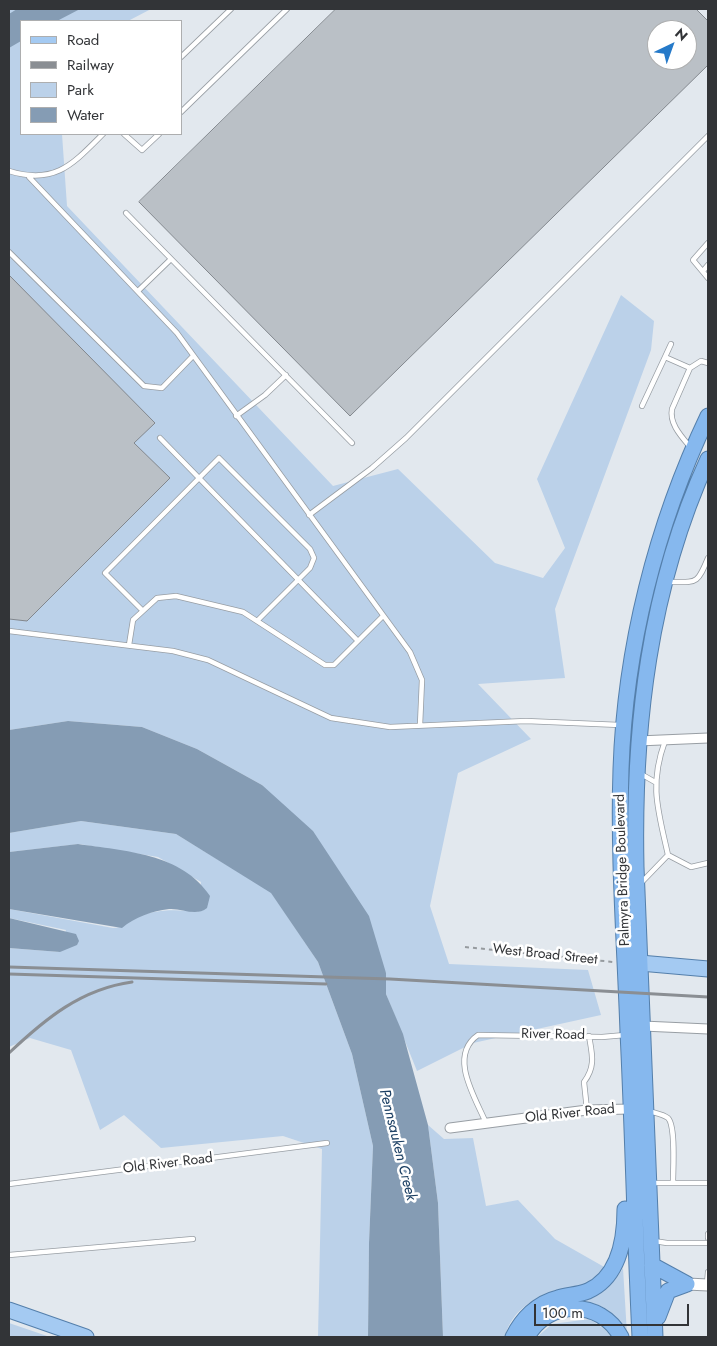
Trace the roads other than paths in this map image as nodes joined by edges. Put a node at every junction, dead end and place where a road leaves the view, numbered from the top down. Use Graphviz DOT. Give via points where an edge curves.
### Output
graph roads {
  1 [pos="232,9"];
  2 [pos="287,9"];
  3 [pos="182,56"];
  4 [pos="182,111"];
  5 [pos="103,135"];
  6 [pos="125,135"];
  7 [pos="158,135"];
  8 [pos="708,136"];
  9 [pos="9,171"];
  10 [pos="30,177"];
  11 [pos="126,213"];
  12 [pos="708,243"];
  13 [pos="9,252"];
  14 [pos="171,259"];
  15 [pos="708,265"];
  16 [pos="702,271"];
  17 [pos="708,278"];
  18 [pos="138,291"];
  19 [pos="671,344"];
  20 [pos="193,356"];
  21 [pos="665,357"];
  22 [pos="708,363"];
  23 [pos="690,368"];
  24 [pos="286,375"];
  25 [pos="642,406"];
  26 [pos="236,416"];
  27 [pos="708,416"];
  28 [pos="160,438"];
  29 [pos="352,443"];
  30 [pos="693,450"];
  31 [pos="708,459"];
  32 [pos="198,478"];
  33 [pos="309,515"];
  34 [pos="708,558"];
  35 [pos="298,580"];
  36 [pos="665,582"];
  37 [pos="143,611"];
  38 [pos="384,616"];
  39 [pos="258,620"];
  40 [pos="9,631"];
  41 [pos="358,640"];
  42 [pos="129,645"];
  43 [pos="420,725"];
  44 [pos="624,726"];
  45 [pos="708,738"];
  46 [pos="638,741"];
  47 [pos="665,741"];
  48 [pos="636,772"];
  49 [pos="655,782"];
  50 [pos="668,855"];
  51 [pos="708,863"];
  52 [pos="637,887"];
  53 [pos="633,964"];
  54 [pos="708,969"];
  55 [pos="643,1026"];
  56 [pos="708,1030"];
  57 [pos="628,1034"];
  58 [pos="589,1036"];
  59 [pos="587,1110"];
  60 [pos="638,1110"];
  61 [pos="486,1123"];
  62 [pos="450,1128"];
  63 [pos="327,1143"];
  64 [pos="632,1145"];
  65 [pos="648,1183"];
  66 [pos="673,1183"];
  67 [pos="9,1184"];
  68 [pos="708,1184"];
  69 [pos="708,1234"];
  70 [pos="708,1238"];
  71 [pos="193,1239"];
  72 [pos="651,1240"];
  73 [pos="708,1243"];
  74 [pos="9,1255"];
  75 [pos="652,1266"];
  76 [pos="708,1272"];
  77 [pos="687,1284"];
  78 [pos="708,1285"];
  79 [pos="9,1310"];
  80 [pos="654,1333"];
  81 [pos="86,1337"];
  82 [pos="513,1337"];
  83 [pos="527,1337"];
  84 [pos="621,1337"];
  85 [pos="640,1337"];
  1 -- 3 [label="lane"];
  2 -- 4 [label="lane"];
  5 -- 10 [label="lane" via="56,173"];
  6 -- 7 [label="lane" via="142,150"];
  8 -- 33 [label="lane" via="406,438"];
  9 -- 10 [label="lane"];
  10 -- 18 [label="lane"];
  11 -- 14 [label="lane"];
  12 -- 16 [label="lane" via="694,260"];
  13 -- 20 [label="lane" via="144,386 162,388"];
  14 -- 18 [label="lane"];
  14 -- 24 [label="lane"];
  15 -- 16 [label="lane"];
  16 -- 17 [label="lane"];
  18 -- 20 [label="lane" via="177,333"];
  19 -- 21 [label="lane"];
  20 -- 26 [label="lane"];
  21 -- 23 [label="lane"];
  21 -- 25 [label="lane"];
  22 -- 23 [label="lane" via="700,361"];
  23 -- 30 [label="lane" via="671,416 679,434"];
  24 -- 26 [label="lane"];
  24 -- 29 [label="lane"];
  26 -- 33 [label="lane"];
  27 -- 30 [label="highway, Palmyra Bridge Boulevard"];
  28 -- 32 [label="lane"];
  30 -- 44 [label="highway, Palmyra Bridge Boulevard" via="660,543 643,605"];
  31 -- 36 [label="highway, Palmyra Bridge Boulevard" via="687,508"];
  32 -- 35 [label="lane"];
  32 -- 35 [label="lane" via="219,458 310,549 314,558 310,568"];
  32 -- 37 [label="lane" via="105,573"];
  33 -- 38 [label="lane"];
  34 -- 36 [label="lane" via="696,581"];
  35 -- 39 [label="lane"];
  35 -- 41 [label="lane"];
  36 -- 46 [label="highway, Palmyra Bridge Boulevard" via="649,649"];
  37 -- 39 [label="lane" via="157,598 176,596 243,612"];
  37 -- 42 [label="lane" via="133,620"];
  38 -- 41 [label="lane"];
  38 -- 43 [label="lane" via="410,652 422,680"];
  39 -- 41 [label="lane" via="325,665 334,664"];
  40 -- 42 [label="lane"];
  42 -- 43 [label="lane" via="208,660 331,718 390,727"];
  43 -- 44 [label="lane" via="526,721"];
  44 -- 53 [label="highway, Palmyra Bridge Boulevard" via="620,812"];
  45 -- 47 [label="street"];
  46 -- 47 [label="street"];
  46 -- 48 [label="highway, Palmyra Bridge Boulevard"];
  47 -- 49 [label="lane" via="656,765"];
  48 -- 49 [label="lane"];
  48 -- 52 [label="highway, Palmyra Bridge Boulevard"];
  49 -- 50 [label="lane"];
  50 -- 51 [label="lane" via="691,867"];
  50 -- 52 [label="lane"];
  52 -- 53 [label="highway, Palmyra Bridge Boulevard"];
  53 -- 54 [label="main road"];
  53 -- 55 [label="highway, Palmyra Bridge Boulevard"];
  53 -- 57 [label="highway, Palmyra Bridge Boulevard"];
  55 -- 56 [label="street"];
  55 -- 60 [label="highway, Palmyra Bridge Boulevard"];
  57 -- 58 [label="lane, River Road"];
  57 -- 60 [label="highway, Palmyra Bridge Boulevard"];
  58 -- 59 [label="lane" via="593,1062 591,1073 584,1082"];
  58 -- 61 [label="lane, River Road" via="478,1035 468,1043 464,1060 469,1083"];
  59 -- 60 [label="street, Old River Road"];
  59 -- 61 [label="street, Old River Road"];
  60 -- 64 [label="highway, Palmyra Bridge Boulevard"];
  60 -- 65 [label="highway, Palmyra Bridge Boulevard"];
  60 -- 66 [label="lane" via="664,1115 670,1120"];
  61 -- 62 [label="street, Old River Road"];
  63 -- 67 [label="lane, Old River Road"];
  64 -- 82 [label="highway" via="624,1233 617,1261 609,1274 589,1291 540,1305 524,1319"];
  64 -- 85 [label="highway, Palmyra Bridge Boulevard"];
  65 -- 66 [label="lane"];
  65 -- 72 [label="highway, Palmyra Bridge Boulevard"];
  66 -- 68 [label="lane"];
  69 -- 70 [label="lane"];
  71 -- 74 [label="lane"];
  72 -- 73 [label="lane"];
  72 -- 75 [label="highway, Palmyra Bridge Boulevard"];
  75 -- 77 [label="highway"];
  75 -- 80 [label="highway, Palmyra Bridge Boulevard"];
  76 -- 78 [label="lane"];
  77 -- 78 [label="street"];
  77 -- 80 [label="highway" via="665,1294"];
  79 -- 81 [label="main road"];
  83 -- 84 [label="highway" via="552,1313 572,1308 600,1314 608,1319"];
}
